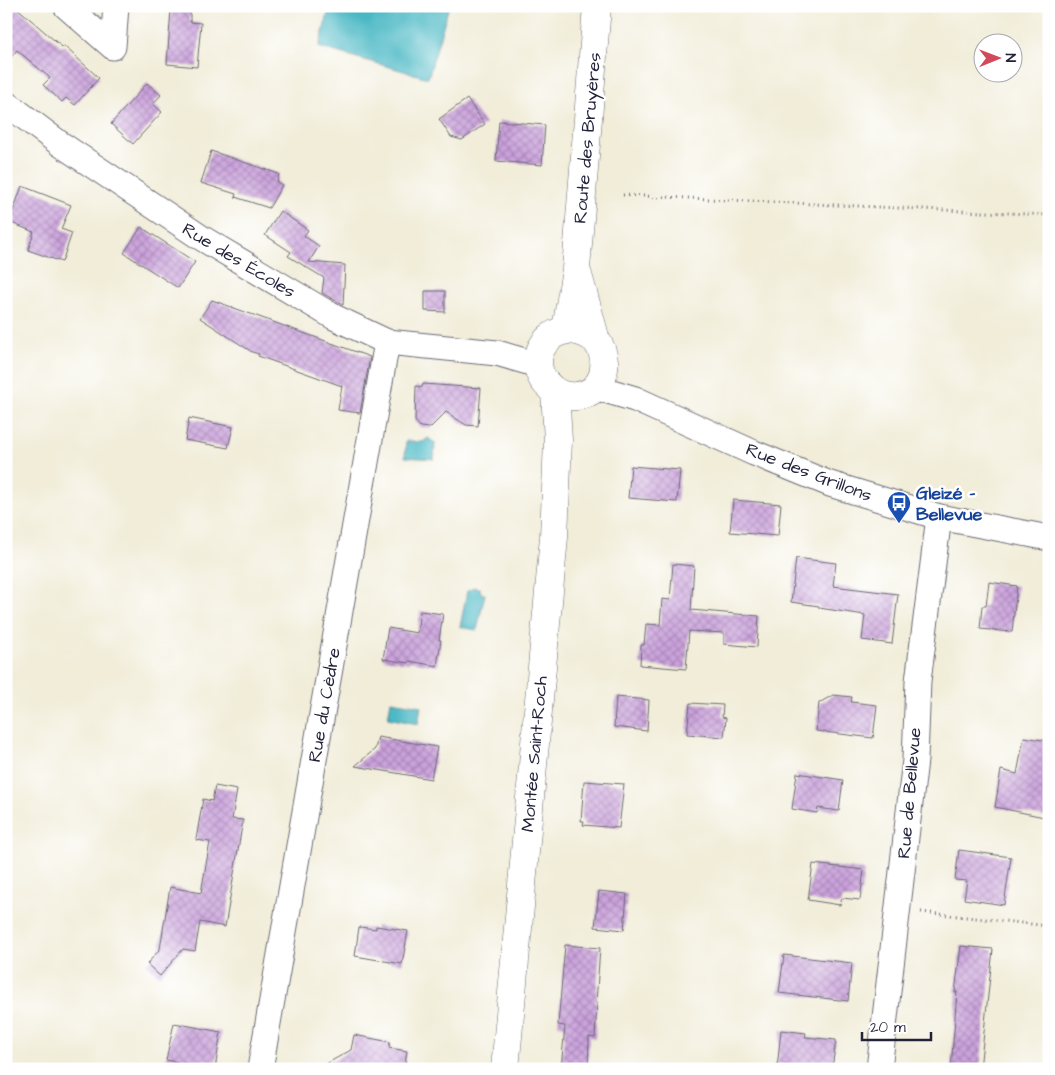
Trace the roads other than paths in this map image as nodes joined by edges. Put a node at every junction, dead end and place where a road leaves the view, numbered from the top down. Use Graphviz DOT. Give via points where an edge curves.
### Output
graph roads {
  1 [pos="66,6"];
  2 [pos="116,6"];
  3 [pos="597,6"];
  4 [pos="6,104"];
  5 [pos="576,269"];
  6 [pos="387,342"];
  7 [pos="550,346"];
  8 [pos="600,348"];
  9 [pos="575,392"];
  10 [pos="635,399"];
  11 [pos="939,517"];
  12 [pos="1049,538"];
  13 [pos="260,1069"];
  14 [pos="505,1069"];
  15 [pos="879,1069"];
  1 -- 2 [label="street" via="113,47"];
  3 -- 5 [label="main road, Route des Bruyères"];
  4 -- 6 [label="street, Rue des Écoles" via="200,237 334,317"];
  5 -- 7 [label="main road, Route des Bruyères"];
  5 -- 8 [label="main road"];
  6 -- 7 [label="street, Rue des Écoles" via="497,353"];
  6 -- 13 [label="street, Rue du Cèdre"];
  7 -- 8 [label="main road" via="577,329 588,333"];
  7 -- 9 [label="main road" via="540,376 546,385"];
  8 -- 9 [label="main road" via="605,368 602,378"];
  8 -- 10 [label="street"];
  9 -- 10 [label="street, Rue des Grillons"];
  9 -- 14 [label="main road, Montée Saint-Roch" via="558,440 554,537"];
  10 -- 11 [label="street, Rue des Grillons" via="830,484"];
  11 -- 12 [label="street, Rue des Grillons"];
  11 -- 15 [label="street, Rue de Bellevue" via="918,681 915,760"];
}
